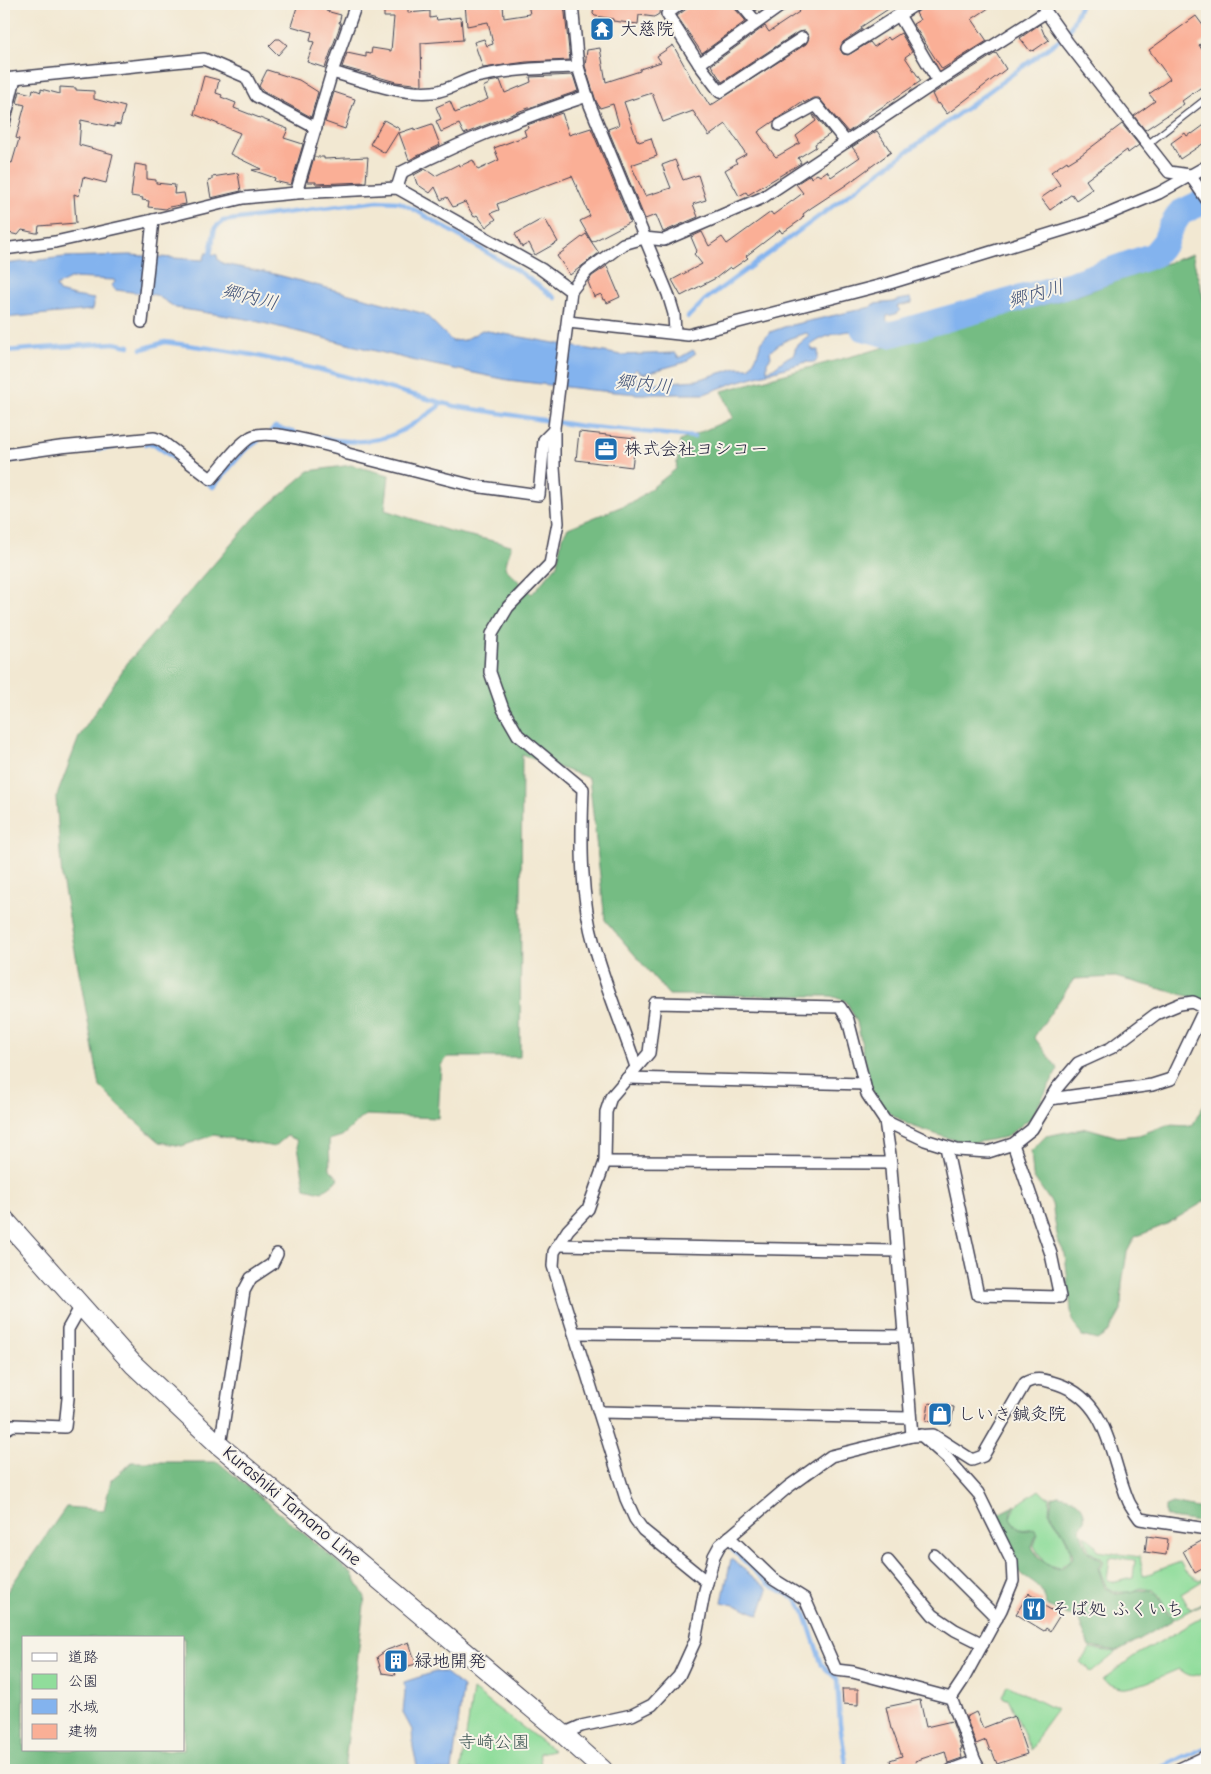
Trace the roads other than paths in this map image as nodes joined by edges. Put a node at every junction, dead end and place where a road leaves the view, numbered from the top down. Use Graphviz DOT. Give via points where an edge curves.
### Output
graph roads {
  1 [pos="356,4"];
  2 [pos="572,4"];
  3 [pos="680,4"];
  4 [pos="741,4"];
  5 [pos="780,4"];
  6 [pos="916,4"];
  7 [pos="1044,8"];
  8 [pos="899,15"];
  9 [pos="756,22"];
  10 [pos="802,38"];
  11 [pos="847,48"];
  12 [pos="699,64"];
  13 [pos="578,67"];
  14 [pos="332,72"];
  15 [pos="9,78"];
  16 [pos="938,81"];
  17 [pos="587,96"];
  18 [pos="1207,98"];
  19 [pos="4,123"];
  20 [pos="780,125"];
  21 [pos="316,128"];
  22 [pos="846,142"];
  23 [pos="1148,144"];
  24 [pos="1207,166"];
  25 [pos="1190,175"];
  26 [pos="397,188"];
  27 [pos="296,193"];
  28 [pos="1207,200"];
  29 [pos="153,220"];
  30 [pos="644,238"];
  31 [pos="4,249"];
  32 [pos="571,291"];
  33 [pos="142,322"];
  34 [pos="567,325"];
  35 [pos="675,333"];
  36 [pos="555,420"];
  37 [pos="4,455"];
  38 [pos="636,1067"];
  39 [pos="627,1078"];
  40 [pos="864,1084"];
  41 [pos="1050,1099"];
  42 [pos="885,1122"];
  43 [pos="1013,1144"];
  44 [pos="946,1147"];
  45 [pos="605,1162"];
  46 [pos="891,1162"];
  47 [pos="4,1219"];
  48 [pos="558,1245"];
  49 [pos="897,1251"];
  50 [pos="278,1254"];
  51 [pos="82,1306"];
  52 [pos="574,1332"];
  53 [pos="904,1336"];
  54 [pos="599,1412"];
  55 [pos="910,1418"];
  56 [pos="4,1430"];
  57 [pos="916,1436"];
  58 [pos="220,1446"];
  59 [pos="1207,1529"];
  60 [pos="729,1537"];
  61 [pos="934,1554"];
  62 [pos="888,1561"];
  63 [pos="708,1582"];
  64 [pos="997,1618"];
  65 [pos="983,1644"];
  66 [pos="951,1698"];
  67 [pos="563,1734"];
  68 [pos="1207,1756"];
  69 [pos="978,1766"];
  70 [pos="603,1770"];
  71 [pos="951,1770"];
  72 [pos="1177,1770"];
  1 -- 14 [label="street"];
  2 -- 13 [label="street"];
  3 -- 12 [label="street" via="667,14"];
  4 -- 9 [label="street"];
  5 -- 9 [label="street"];
  6 -- 8 [label="street"];
  7 -- 16 [label="street"];
  7 -- 23 [label="street"];
  8 -- 11 [label="street"];
  8 -- 16 [label="street"];
  9 -- 12 [label="street"];
  10 -- 12 [label="street" via="720,92"];
  13 -- 14 [label="street" via="530,68 475,78 434,92 407,92"];
  13 -- 17 [label="street"];
  14 -- 21 [label="street"];
  15 -- 19 [label="street"];
  15 -- 21 [label="street" via="204,59 246,77 256,96"];
  16 -- 22 [label="street"];
  17 -- 26 [label="street" via="448,148 402,172"];
  17 -- 30 [label="street"];
  18 -- 23 [label="lane"];
  20 -- 22 [label="street" via="816,105"];
  21 -- 27 [label="street"];
  22 -- 30 [label="street" via="762,198 664,240"];
  23 -- 25 [label="street" via="1169,172"];
  24 -- 25 [label="street"];
  25 -- 28 [label="street"];
  25 -- 35 [label="street" via="1159,193 1089,222 1013,246 890,283 688,334"];
  26 -- 27 [label="street"];
  26 -- 32 [label="street" via="541,269"];
  27 -- 29 [label="street" via="243,198"];
  29 -- 31 [label="street" via="55,242"];
  29 -- 33 [label="street"];
  30 -- 32 [label="street" via="623,244 587,271"];
  30 -- 35 [label="street" via="668,294"];
  32 -- 34 [label="street"];
  34 -- 35 [label="street"];
  34 -- 36 [label="street"];
  36 -- 37 [label="street" via="544,440 539,495 474,486 348,454 342,449 272,434 260,434 245,442 211,479 154,438"];
  36 -- 38 [label="street" via="558,523 550,564 508,607 492,634 490,672 503,709 518,735 583,789 581,849 587,910 595,947"];
  38 -- 39 [label="street"];
  38 -- 40 [label="street" via="649,1053 655,1003 840,1007 848,1020"];
  39 -- 40 [label="street"];
  39 -- 45 [label="street" via="611,1097 606,1112"];
  40 -- 42 [label="street"];
  41 -- 41 [label="street" via="1078,1063 1111,1048 1156,1014 1193,1002 1205,1008 1171,1079 1152,1085"];
  41 -- 43 [label="street" via="1032,1129"];
  42 -- 44 [label="street"];
  42 -- 46 [label="street"];
  43 -- 44 [label="street" via="988,1152"];
  43 -- 44 [label="street" via="1051,1254 1060,1297 978,1295"];
  45 -- 46 [label="street"];
  45 -- 48 [label="street" via="588,1209"];
  46 -- 49 [label="street"];
  47 -- 51 [label="main road, Kurashiki Tamano Line"];
  48 -- 49 [label="street"];
  48 -- 52 [label="street" via="553,1266"];
  49 -- 53 [label="street"];
  50 -- 58 [label="street" via="272,1264 251,1278 244,1291"];
  51 -- 56 [label="street" via="68,1329 65,1428 13,1425"];
  51 -- 58 [label="main road, Kurashiki Tamano Line" via="133,1364"];
  52 -- 53 [label="street"];
  52 -- 54 [label="street"];
  53 -- 55 [label="street"];
  54 -- 55 [label="street"];
  54 -- 63 [label="street" via="634,1519 643,1530"];
  55 -- 57 [label="street"];
  57 -- 59 [label="street" via="933,1435 972,1460 983,1456 1025,1383 1045,1379 1082,1396 1101,1422 1128,1501 1140,1519"];
  57 -- 60 [label="street" via="831,1456"];
  57 -- 64 [label="street" via="947,1458 978,1493 1012,1562 1013,1581"];
  58 -- 67 [label="main road, Kurashiki Tamano Line"];
  60 -- 63 [label="street" via="714,1556"];
  60 -- 66 [label="street" via="773,1579 805,1599 836,1670"];
  61 -- 64 [label="street"];
  62 -- 65 [label="street" via="933,1614"];
  63 -- 67 [label="street" via="695,1641 679,1676 666,1691 652,1705 632,1715 581,1726"];
  64 -- 65 [label="street"];
  65 -- 66 [label="street"];
  66 -- 69 [label="street"];
  67 -- 70 [label="main road, Kurashiki Tamano Line"];
  68 -- 72 [label="street"];
  69 -- 71 [label="street"];
}
